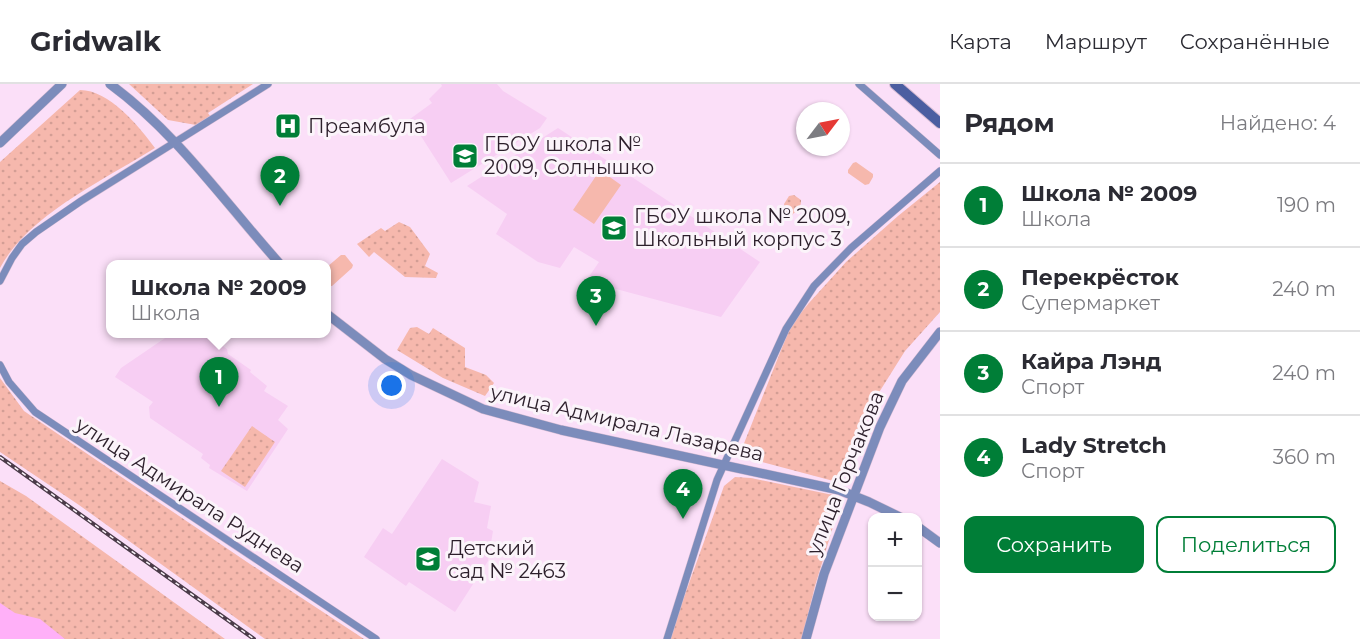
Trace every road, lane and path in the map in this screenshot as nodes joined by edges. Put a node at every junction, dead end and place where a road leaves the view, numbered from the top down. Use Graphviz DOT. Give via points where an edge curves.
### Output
graph roads {
  1 [pos="62,84"];
  2 [pos="110,84"];
  3 [pos="268,84"];
  4 [pos="859,84"];
  5 [pos="895,84"];
  6 [pos="940,123"];
  7 [pos="0,143"];
  8 [pos="175,143"];
  9 [pos="940,155"];
  10 [pos="940,171"];
  11 [pos="277,260"];
  12 [pos="0,281"];
  13 [pos="331,317"];
  14 [pos="940,332"];
  15 [pos="0,365"];
  16 [pos="724,465"];
  17 [pos="853,495"];
  18 [pos="891,513"];
  19 [pos="922,530"];
  20 [pos="940,543"];
  21 [pos="376,639"];
  22 [pos="667,639"];
  23 [pos="806,639"];
  1 -- 7 [label="street"];
  2 -- 8 [label="street"];
  3 -- 8 [label="street"];
  4 -- 9 [label="street"];
  5 -- 6 [label="main road"];
  8 -- 11 [label="street"];
  8 -- 12 [label="street" via="36,232 22,244"];
  10 -- 16 [label="street" via="850,248 814,286 786,330"];
  13 -- 16 [label="street, улица Адмирала Лазарева" via="411,375 483,409"];
  14 -- 17 [label="street, улица Горчакова" via="899,387"];
  15 -- 21 [label="street, улица Адмирала Руднева" via="35,412"];
  16 -- 17 [label="street, улица Адмирала Лазарева"];
  16 -- 22 [label="street"];
  17 -- 18 [label="street, улица Адмирала Лазарева"];
  17 -- 23 [label="street, улица Горчакова" via="822,579"];
  19 -- 20 [label="street"];
}
